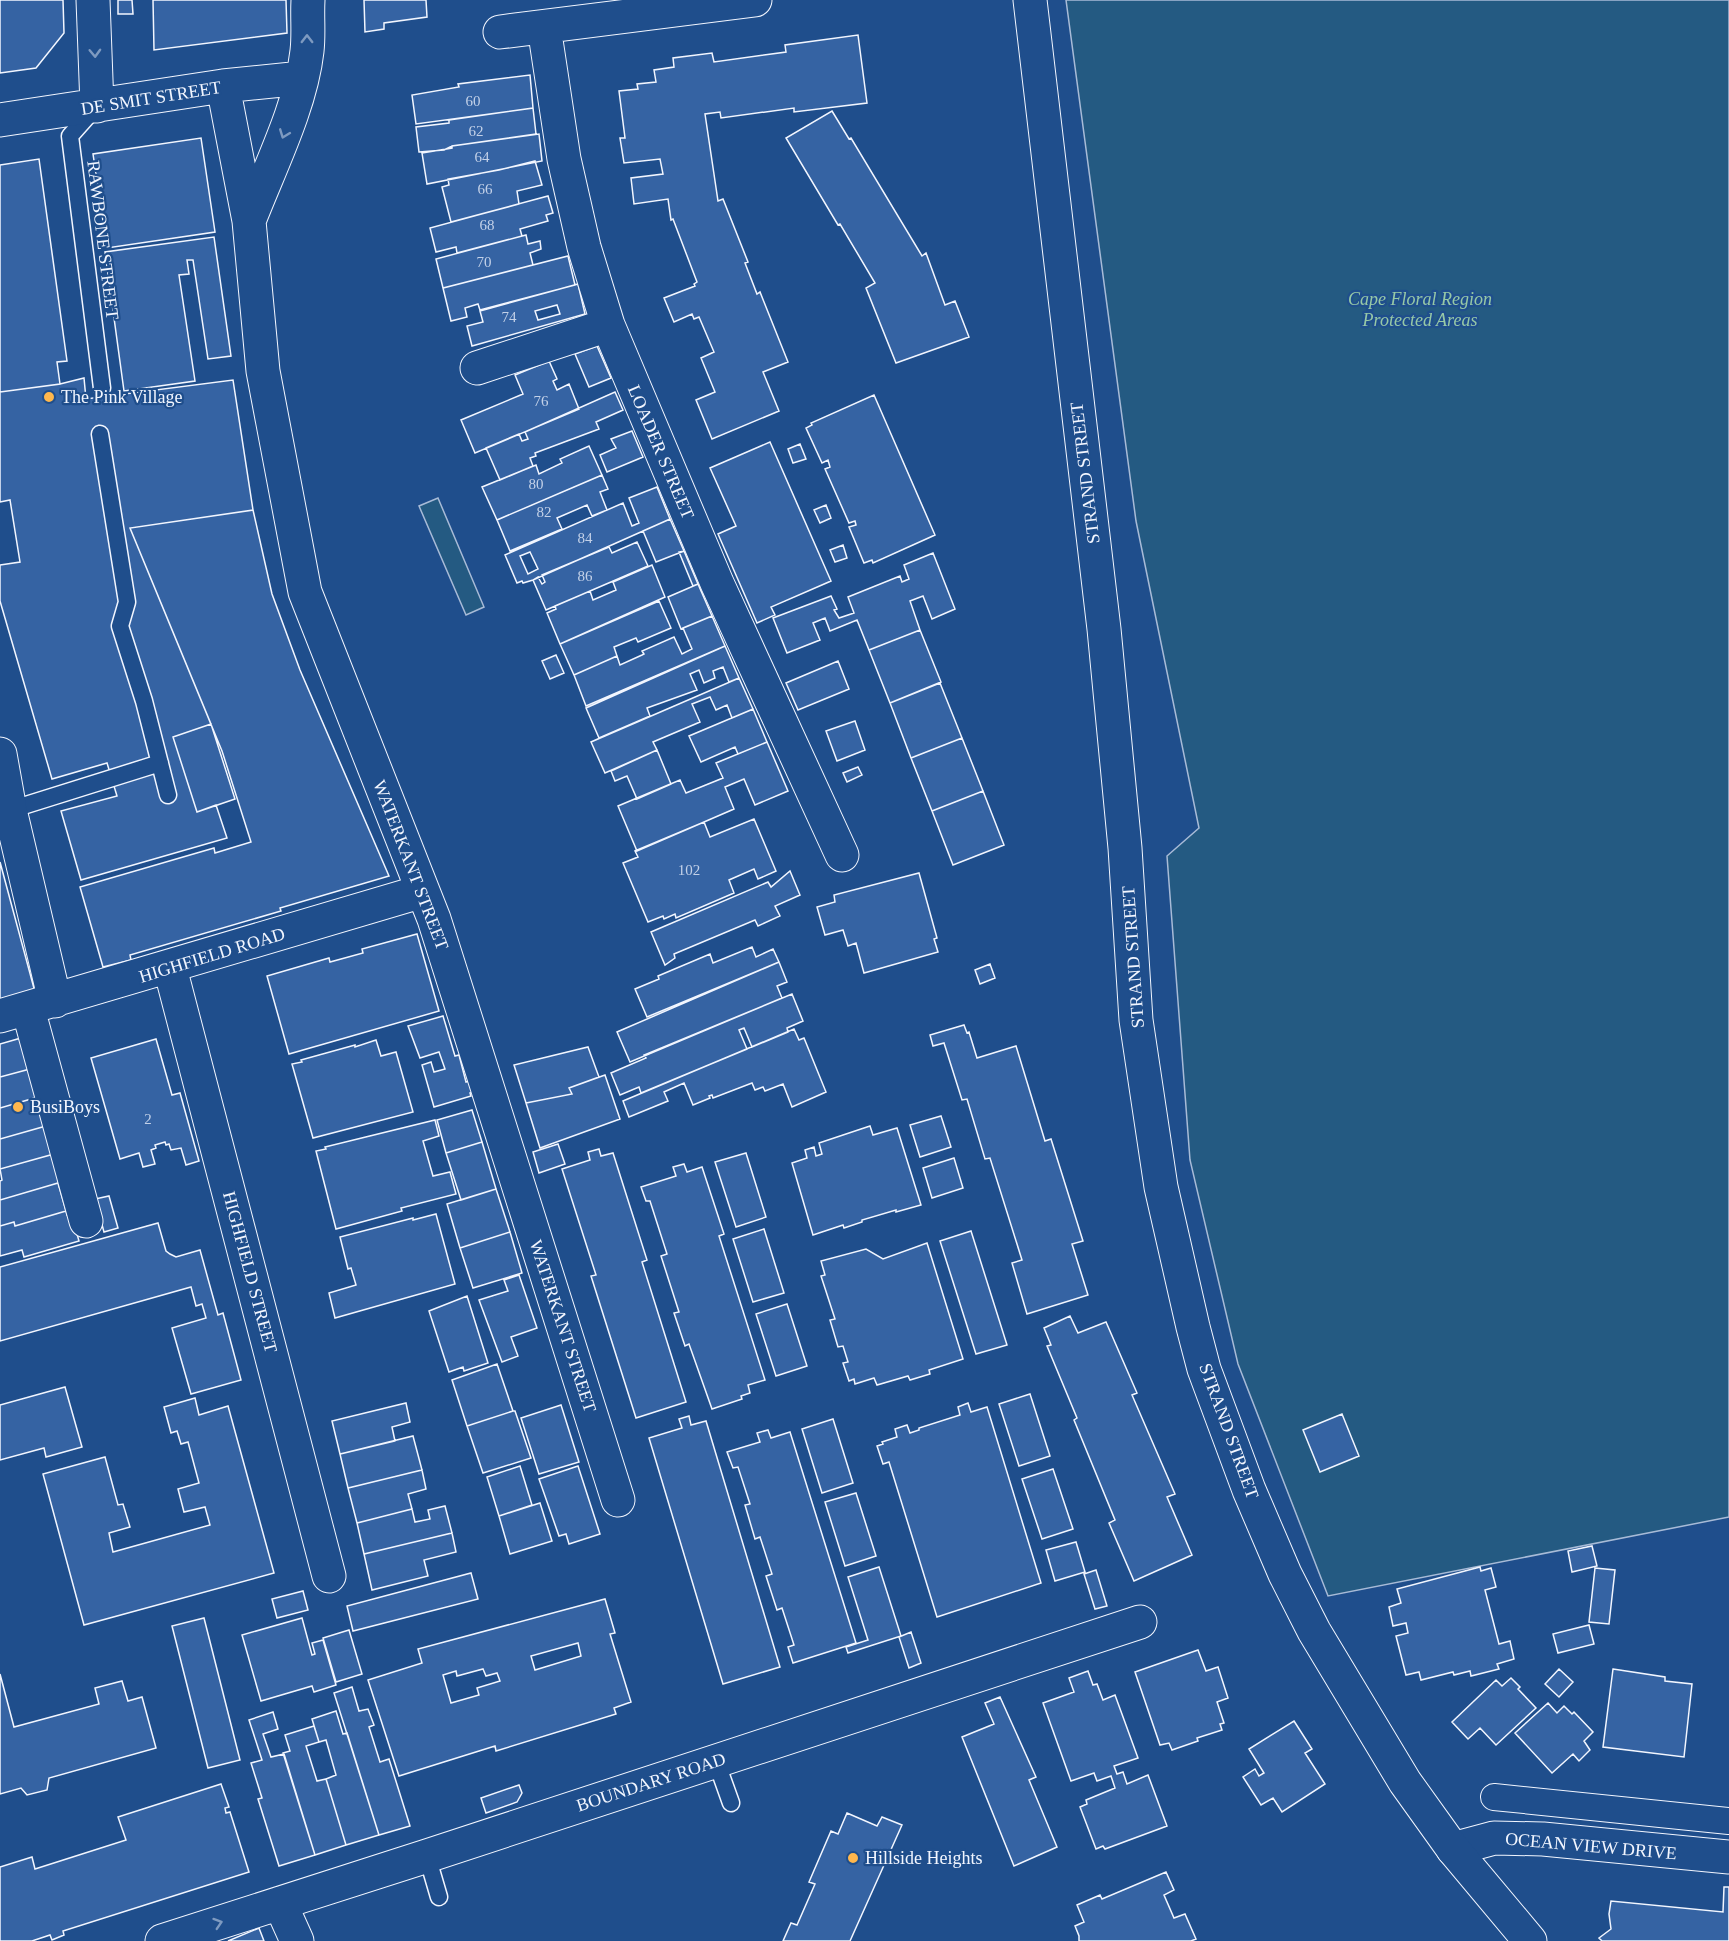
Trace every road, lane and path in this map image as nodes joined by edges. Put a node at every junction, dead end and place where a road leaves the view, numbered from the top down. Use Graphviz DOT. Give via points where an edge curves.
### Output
graph roads {
  1 [pos="93,0"];
  2 [pos="308,0"];
  3 [pos="755,0"];
  4 [pos="1030,0"];
  5 [pos="608,10"];
  6 [pos="544,27"];
  7 [pos="500,32"];
  8 [pos="302,78"];
  9 [pos="223,86"];
  10 [pos="97,106"];
  11 [pos="0,120"];
  12 [pos="249,221"];
  13 [pos="608,325"];
  14 [pos="477,368"];
  15 [pos="102,388"];
  16 [pos="100,434"];
  17 [pos="0,754"];
  18 [pos="160,763"];
  19 [pos="168,795"];
  20 [pos="10,810"];
  21 [pos="842,855"];
  22 [pos="423,891"];
  23 [pos="170,968"];
  24 [pos="28,1009"];
  25 [pos="86,1221"];
  26 [pos="618,1500"];
  27 [pos="329,1576"];
  28 [pos="1140,1622"];
  29 [pos="716,1761"];
  30 [pos="1494,1797"];
  31 [pos="731,1803"];
  32 [pos="1729,1821"];
  33 [pos="1453,1849"];
  34 [pos="427,1856"];
  35 [pos="1729,1857"];
  36 [pos="439,1897"];
  37 [pos="280,1903"];
  38 [pos="162,1941"];
  39 [pos="297,1941"];
  40 [pos="1530,1941"];
  1 -- 10 [label="street, one-way"];
  8 -- 2 [label="street, WATERKANT STREET, one-way"];
  3 -- 5 [label="street"];
  4 -- 33 [label="street, STRAND STREET" via="1104,629 1125,848 1136,1020 1172,1239 1204,1369 1285,1574 1350,1693 1405,1782"];
  5 -- 6 [label="street"];
  6 -- 7 [label="street"];
  6 -- 13 [label="street, LOADER STREET" via="564,159 584,247"];
  8 -- 9 [label="street, DE SMIT STREET"];
  8 -- 12 [label="street, WATERKANT STREET, one-way"];
  9 -- 10 [label="street, DE SMIT STREET"];
  9 -- 12 [label="street, WATERKANT STREET"];
  10 -- 11 [label="street, DE SMIT STREET"];
  10 -- 15 [label="lane, RAWBONE STREET" via="70,136"];
  12 -- 22 [label="street, WATERKANT STREET" via="262,371 305,592"];
  13 -- 14 [label="street"];
  13 -- 21 [label="street, LOADER STREET" via="717,583"];
  16 -- 18 [label="lane" via="127,602 120,626"];
  17 -- 20 [label="street"];
  18 -- 19 [label="lane"];
  18 -- 20 [label="lane"];
  20 -- 24 [label="street"];
  22 -- 23 [label="street, HIGHFIELD ROAD"];
  22 -- 26 [label="street, WATERKANT STREET"];
  23 -- 24 [label="street, HIGHFIELD ROAD"];
  23 -- 27 [label="street, HIGHFIELD STREET"];
  24 -- 25 [label="street"];
  28 -- 29 [label="street, BOUNDARY ROAD"];
  29 -- 31 [label="lane"];
  29 -- 34 [label="street, BOUNDARY ROAD"];
  30 -- 32 [label="street"];
  33 -- 35 [label="street, OCEAN VIEW DRIVE" via="1494,1838 1543,1839"];
  33 -- 40 [label="street, STRAND STREET"];
  34 -- 36 [label="lane"];
  34 -- 37 [label="street, BOUNDARY ROAD"];
  38 -- 37 [label="street, BOUNDARY ROAD, one-way"];
  37 -- 39 [label="street"];
}
